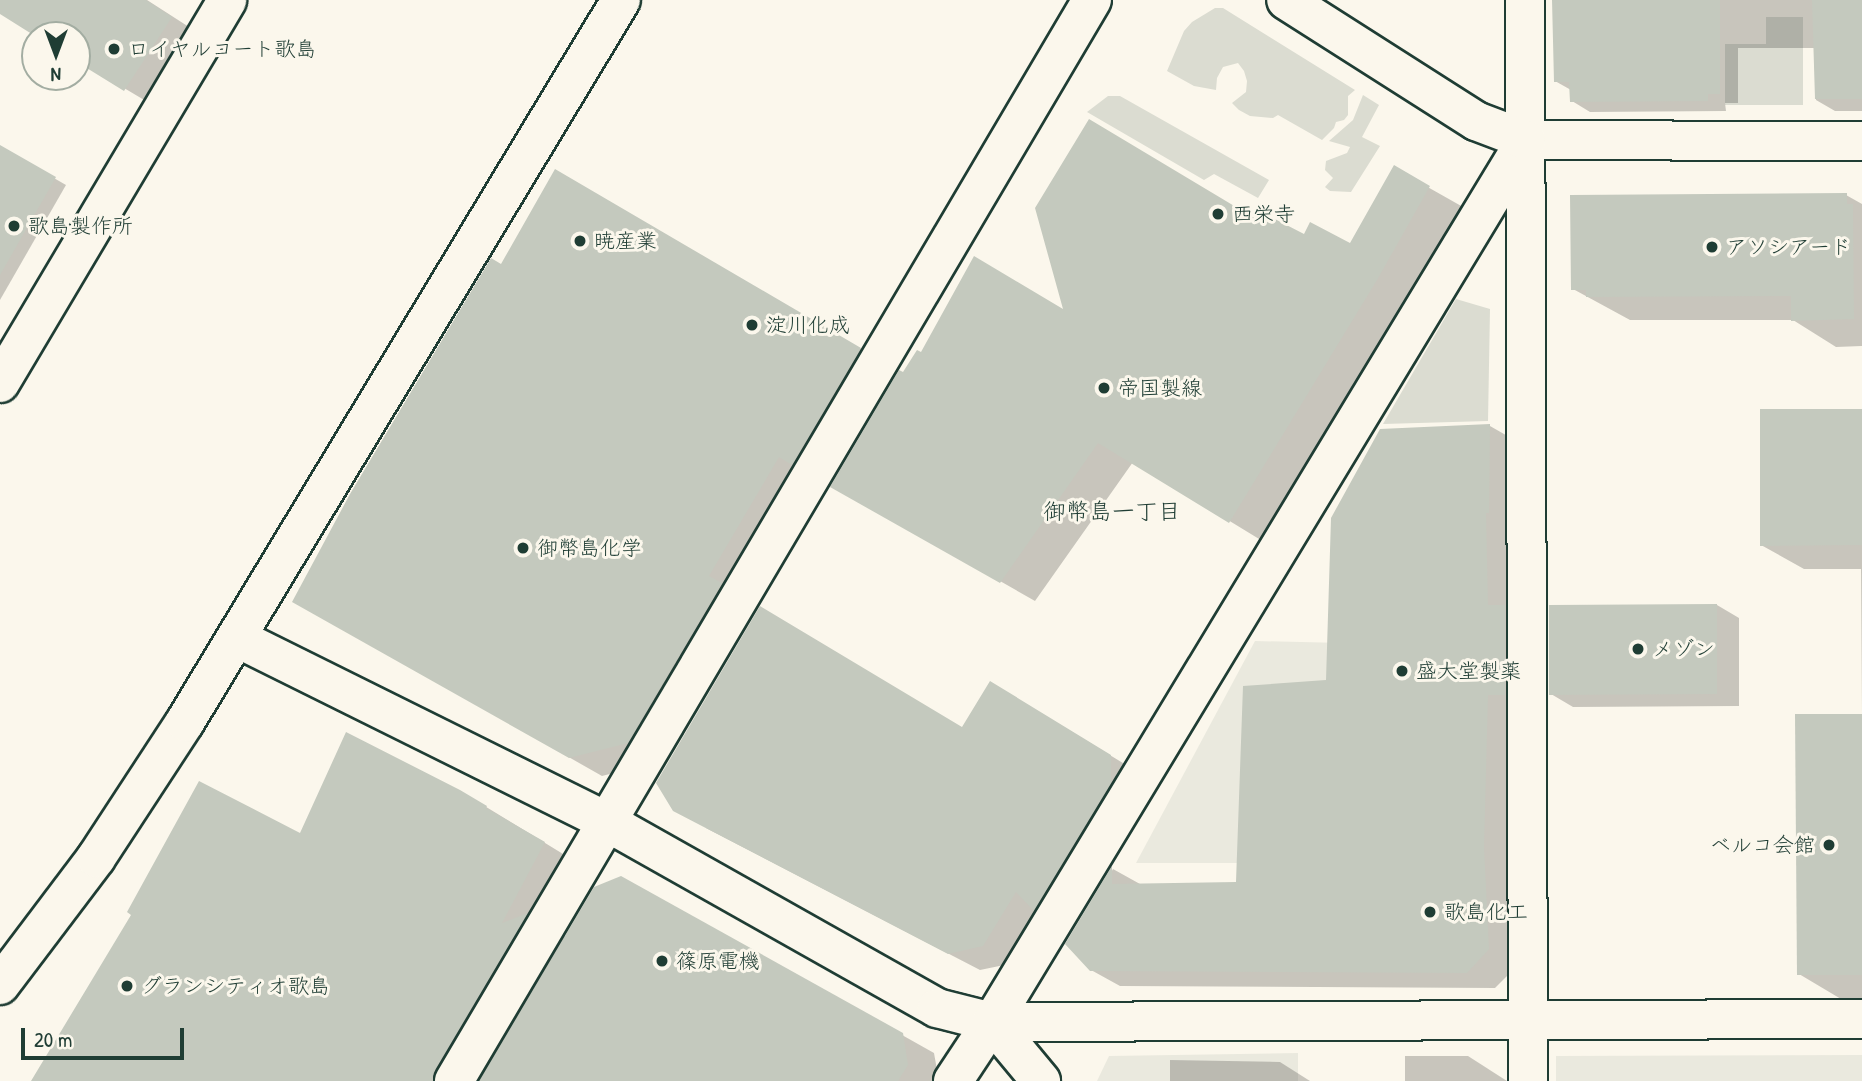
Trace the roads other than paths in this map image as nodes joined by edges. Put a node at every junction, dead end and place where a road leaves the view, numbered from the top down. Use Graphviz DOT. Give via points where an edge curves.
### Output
graph roads {
  1 [pos="227,0"];
  2 [pos="621,0"];
  3 [pos="1092,0"];
  4 [pos="1286,0"];
  5 [pos="1525,0"];
  6 [pos="1526,140"];
  7 [pos="1862,141"];
  8 [pos="0,383"];
  9 [pos="237,638"];
  10 [pos="607,822"];
  11 [pos="0,985"];
  12 [pos="1862,1019"];
  13 [pos="1528,1020"];
  14 [pos="992,1022"];
  15 [pos="454,1081"];
  16 [pos="953,1081"];
  17 [pos="1041,1081"];
  18 [pos="1528,1081"];
  1 -- 8 [label="street"];
  2 -- 9 [label="street"];
  3 -- 10 [label="street"];
  4 -- 6 [label="street" via="1476,121"];
  5 -- 6 [label="street"];
  6 -- 7 [label="street"];
  6 -- 13 [label="street"];
  6 -- 14 [label="street"];
  9 -- 10 [label="street"];
  9 -- 11 [label="street" via="96,858"];
  10 -- 14 [label="street" via="937,1008"];
  10 -- 15 [label="street"];
  12 -- 13 [label="street"];
  13 -- 14 [label="street"];
  13 -- 18 [label="street"];
  14 -- 16 [label="street"];
  14 -- 17 [label="street"];
}
